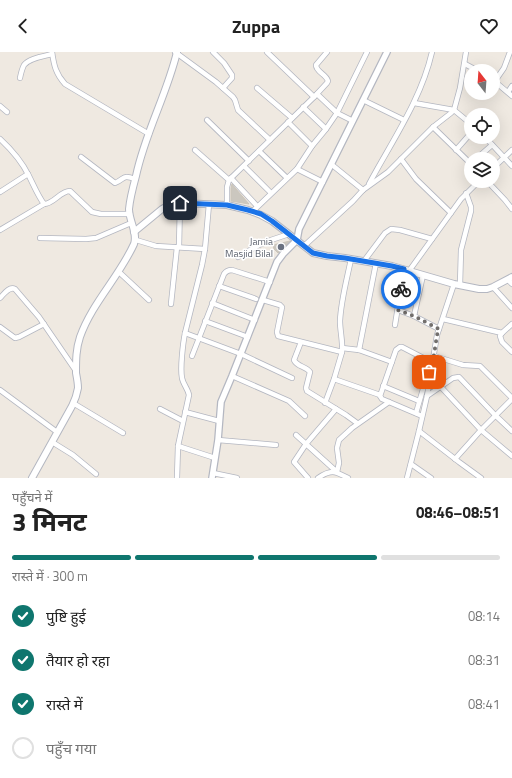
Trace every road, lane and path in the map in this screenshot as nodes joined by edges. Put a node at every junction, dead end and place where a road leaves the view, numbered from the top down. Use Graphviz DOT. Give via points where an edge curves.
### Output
graph roads {
  1 [pos="177,52"];
  2 [pos="213,52"];
  3 [pos="267,52"];
  4 [pos="327,52"];
  5 [pos="367,52"];
  6 [pos="387,52"];
  7 [pos="432,52"];
  8 [pos="466,52"];
  9 [pos="510,52"];
  10 [pos="52,53"];
  11 [pos="465,64"];
  12 [pos="464,69"];
  13 [pos="500,73"];
  14 [pos="20,78"];
  15 [pos="500,86"];
  16 [pos="512,86"];
  17 [pos="223,88"];
  18 [pos="257,88"];
  19 [pos="510,94"];
  20 [pos="315,95"];
  21 [pos="363,100"];
  22 [pos="414,103"];
  23 [pos="0,106"];
  24 [pos="303,107"];
  25 [pos="454,110"];
  26 [pos="7,112"];
  27 [pos="337,113"];
  28 [pos="292,118"];
  29 [pos="464,118"];
  30 [pos="207,120"];
  31 [pos="404,120"];
  32 [pos="353,121"];
  33 [pos="288,122"];
  34 [pos="433,127"];
  35 [pos="326,129"];
  36 [pos="149,134"];
  37 [pos="0,139"];
  38 [pos="270,140"];
  39 [pos="464,141"];
  40 [pos="492,145"];
  41 [pos="312,146"];
  42 [pos="195,150"];
  43 [pos="456,150"];
  44 [pos="512,150"];
  45 [pos="259,151"];
  46 [pos="484,152"];
  47 [pos="81,157"];
  48 [pos="464,157"];
  49 [pos="504,158"];
  50 [pos="401,159"];
  51 [pos="249,161"];
  52 [pos="500,162"];
  53 [pos="332,164"];
  54 [pos="244,166"];
  55 [pos="512,166"];
  56 [pos="296,169"];
  57 [pos="28,174"];
  58 [pos="287,178"];
  59 [pos="135,179"];
  60 [pos="230,179"];
  61 [pos="322,182"];
  62 [pos="368,186"];
  63 [pos="471,188"];
  64 [pos="494,188"];
  65 [pos="363,190"];
  66 [pos="0,192"];
  67 [pos="271,193"];
  68 [pos="466,193"];
  69 [pos="180,203"];
  70 [pos="44,204"];
  71 [pos="210,204"];
  72 [pos="227,205"];
  73 [pos="257,206"];
  74 [pos="512,209"];
  75 [pos="252,212"];
  76 [pos="451,213"];
  77 [pos="130,214"];
  78 [pos="132,223"];
  79 [pos="0,230"];
  80 [pos="134,232"];
  81 [pos="289,234"];
  82 [pos="40,238"];
  83 [pos="432,239"];
  84 [pos="136,240"];
  85 [pos="297,240"];
  86 [pos="304,246"];
  87 [pos="178,247"];
  88 [pos="205,249"];
  89 [pos="238,257"];
  90 [pos="351,259"];
  91 [pos="364,261"];
  92 [pos="376,263"];
  93 [pos="407,270"];
  94 [pos="119,272"];
  95 [pos="423,275"];
  96 [pos="511,280"];
  97 [pos="270,282"];
  98 [pos="457,284"];
  99 [pos="219,286"];
  100 [pos="493,287"];
  101 [pos="0,298"];
  102 [pos="256,299"];
  103 [pos="149,300"];
  104 [pos="263,300"];
  105 [pos="212,303"];
  106 [pos="171,304"];
  107 [pos="512,308"];
  108 [pos="398,310"];
  109 [pos="414,316"];
  110 [pos="443,319"];
  111 [pos="255,320"];
  112 [pos="205,321"];
  113 [pos="44,324"];
  114 [pos="395,324"];
  115 [pos="512,324"];
  116 [pos="0,327"];
  117 [pos="439,329"];
  118 [pos="185,333"];
  119 [pos="502,333"];
  120 [pos="248,337"];
  121 [pos="199,338"];
  122 [pos="301,342"];
  123 [pos="342,350"];
  124 [pos="358,350"];
  125 [pos="512,352"];
  126 [pos="241,354"];
  127 [pos="192,356"];
  128 [pos="434,356"];
  129 [pos="392,362"];
  130 [pos="432,366"];
  131 [pos="76,372"];
  132 [pos="232,376"];
  133 [pos="292,378"];
  134 [pos="334,379"];
  135 [pos="383,386"];
  136 [pos="441,386"];
  137 [pos="0,390"];
  138 [pos="380,395"];
  139 [pos="427,396"];
  140 [pos="512,398"];
  141 [pos="419,401"];
  142 [pos="388,402"];
  143 [pos="74,403"];
  144 [pos="325,403"];
  145 [pos="160,409"];
  146 [pos="336,409"];
  147 [pos="186,412"];
  148 [pos="416,413"];
  149 [pos="495,415"];
  150 [pos="305,416"];
  151 [pos="422,416"];
  152 [pos="183,421"];
  153 [pos="219,421"];
  154 [pos="358,423"];
  155 [pos="481,430"];
  156 [pos="419,431"];
  157 [pos="512,431"];
  158 [pos="58,432"];
  159 [pos="123,433"];
  160 [pos="296,435"];
  161 [pos="218,440"];
  162 [pos="52,442"];
  163 [pos="306,444"];
  164 [pos="178,446"];
  165 [pos="276,446"];
  166 [pos="512,456"];
  167 [pos="215,458"];
  168 [pos="455,459"];
  169 [pos="411,464"];
  170 [pos="337,472"];
  171 [pos="96,474"];
  172 [pos="213,475"];
  173 [pos="32,478"];
  174 [pos="177,478"];
  175 [pos="237,478"];
  176 [pos="308,478"];
  177 [pos="318,478"];
  178 [pos="348,478"];
  179 [pos="407,478"];
  180 [pos="431,478"];
  181 [pos="481,478"];
  1 -- 17 [label="street"];
  1 -- 36 [label="main road"];
  2 -- 17 [label="street" via="232,75"];
  3 -- 20 [label="street"];
  4 -- 20 [label="street" via="316,67 328,81"];
  5 -- 27 [label="street"];
  6 -- 21 [label="street"];
  7 -- 22 [label="street" via="426,76"];
  8 -- 11 [label="street"];
  9 -- 13 [label="street"];
  10 -- 14 [label="street" via="26,63"];
  10 -- 36 [label="street" via="57,74 66,84"];
  12 -- 25 [label="street"];
  15 -- 19 [label="street"];
  16 -- 19 [label="street"];
  17 -- 38 [label="street" via="235,100 238,110"];
  18 -- 28 [label="street"];
  20 -- 24 [label="street"];
  20 -- 27 [label="street"];
  21 -- 31 [label="street"];
  21 -- 32 [label="street"];
  22 -- 25 [label="street"];
  22 -- 31 [label="street"];
  23 -- 26 [label="street"];
  24 -- 28 [label="street"];
  24 -- 35 [label="street"];
  25 -- 29 [label="street"];
  25 -- 34 [label="street"];
  27 -- 32 [label="street"];
  27 -- 35 [label="street"];
  28 -- 33 [label="street"];
  30 -- 51 [label="street"];
  31 -- 62 [label="street"];
  32 -- 53 [label="street"];
  33 -- 38 [label="street"];
  33 -- 41 [label="street"];
  34 -- 43 [label="street"];
  34 -- 50 [label="street"];
  35 -- 41 [label="street"];
  36 -- 59 [label="main road"];
  37 -- 57 [label="street" via="14,153"];
  38 -- 45 [label="street"];
  39 -- 43 [label="street"];
  40 -- 46 [label="street"];
  40 -- 49 [label="street"];
  41 -- 56 [label="street"];
  42 -- 60 [label="street"];
  43 -- 48 [label="street"];
  44 -- 49 [label="street"];
  45 -- 51 [label="street"];
  45 -- 58 [label="street"];
  47 -- 59 [label="street" via="115,183 126,177"];
  49 -- 52 [label="street"];
  49 -- 55 [label="street"];
  50 -- 62 [label="street"];
  50 -- 76 [label="street" via="416,179"];
  51 -- 54 [label="street"];
  53 -- 61 [label="street"];
  53 -- 65 [label="street"];
  54 -- 60 [label="street"];
  54 -- 67 [label="street"];
  56 -- 58 [label="street"];
  56 -- 61 [label="street"];
  57 -- 66 [label="street"];
  57 -- 70 [label="street"];
  58 -- 67 [label="street"];
  59 -- 77 [label="main road"];
  60 -- 72 [label="street" via="227,187"];
  60 -- 73 [label="street"];
  61 -- 85 [label="street" via="299,229"];
  62 -- 65 [label="street"];
  63 -- 68 [label="street"];
  64 -- 74 [label="street"];
  65 -- 86 [label="street"];
  67 -- 73 [label="street"];
  68 -- 76 [label="street"];
  68 -- 98 [label="street" via="471,211 461,250"];
  69 -- 71 [label="main road"];
  69 -- 80 [label="main road" via="162,209"];
  69 -- 87 [label="street"];
  70 -- 77 [label="street" via="70,191 92,212"];
  70 -- 79 [label="street"];
  71 -- 72 [label="main road"];
  71 -- 88 [label="street"];
  72 -- 75 [label="main road"];
  73 -- 75 [label="street"];
  75 -- 81 [label="main road" via="261,214"];
  76 -- 83 [label="street"];
  77 -- 78 [label="main road"];
  78 -- 80 [label="main road"];
  78 -- 82 [label="street" via="96,238"];
  80 -- 84 [label="main road"];
  81 -- 85 [label="main road"];
  81 -- 89 [label="street" via="259,245"];
  83 -- 91 [label="street" via="391,230 385,233"];
  83 -- 93 [label="street"];
  84 -- 87 [label="street" via="156,246"];
  84 -- 94 [label="main road"];
  85 -- 86 [label="main road"];
  85 -- 97 [label="street" via="280,258"];
  86 -- 90 [label="main road" via="313,253"];
  87 -- 88 [label="street"];
  87 -- 106 [label="street"];
  88 -- 118 [label="street"];
  90 -- 91 [label="main road"];
  90 -- 123 [label="street" via="341,313"];
  91 -- 92 [label="main road"];
  92 -- 93 [label="main road"];
  92 -- 124 [label="street"];
  93 -- 95 [label="main road"];
  93 -- 108 [label="street"];
  94 -- 103 [label="street"];
  94 -- 131 [label="main road" via="86,321 77,345"];
  95 -- 98 [label="main road"];
  95 -- 109 [label="street"];
  96 -- 100 [label="main road"];
  97 -- 99 [label="street" via="229,270 224,274"];
  97 -- 104 [label="street"];
  98 -- 100 [label="main road" via="480,289"];
  98 -- 110 [label="street"];
  99 -- 102 [label="street"];
  99 -- 105 [label="street"];
  100 -- 107 [label="street"];
  101 -- 113 [label="street" via="10,288 15,289"];
  104 -- 111 [label="street"];
  104 -- 122 [label="street" via="282,308 278,336"];
  105 -- 111 [label="street"];
  105 -- 112 [label="street"];
  108 -- 109 [label="street"];
  108 -- 114 [label="street"];
  109 -- 117 [label="street"];
  110 -- 117 [label="street"];
  110 -- 119 [label="street"];
  111 -- 120 [label="street"];
  112 -- 120 [label="street"];
  112 -- 121 [label="street"];
  113 -- 116 [label="street" via="15,338"];
  113 -- 131 [label="street"];
  115 -- 119 [label="street"];
  117 -- 128 [label="street"];
  118 -- 121 [label="street"];
  118 -- 147 [label="street" via="182,377 189,392"];
  119 -- 125 [label="street" via="500,339"];
  120 -- 126 [label="street"];
  121 -- 126 [label="street"];
  121 -- 127 [label="street"];
  122 -- 123 [label="street"];
  122 -- 144 [label="street" via="294,360 310,372 307,391"];
  123 -- 124 [label="street"];
  123 -- 134 [label="street"];
  124 -- 129 [label="street"];
  126 -- 132 [label="street"];
  126 -- 133 [label="street"];
  128 -- 130 [label="street"];
  128 -- 140 [label="street" via="463,366 480,366"];
  129 -- 130 [label="street" via="396,350 402,347"];
  129 -- 135 [label="street"];
  130 -- 139 [label="street"];
  130 -- 141 [label="street"];
  131 -- 143 [label="main road" via="78,388"];
  132 -- 150 [label="street" via="289,401"];
  132 -- 153 [label="street" via="222,400"];
  134 -- 138 [label="street"];
  134 -- 144 [label="street"];
  135 -- 138 [label="street"];
  135 -- 141 [label="street"];
  136 -- 139 [label="street"];
  136 -- 149 [label="street" via="453,378 459,378"];
  136 -- 155 [label="street"];
  137 -- 158 [label="street"];
  138 -- 142 [label="street" via="380,398"];
  139 -- 151 [label="street"];
  140 -- 149 [label="street"];
  141 -- 148 [label="street"];
  142 -- 148 [label="street"];
  142 -- 154 [label="street"];
  143 -- 158 [label="main road"];
  143 -- 159 [label="street"];
  144 -- 146 [label="street"];
  145 -- 152 [label="street"];
  146 -- 154 [label="street"];
  146 -- 163 [label="street"];
  147 -- 152 [label="street"];
  147 -- 153 [label="street"];
  148 -- 151 [label="street"];
  149 -- 155 [label="street"];
  149 -- 157 [label="street"];
  151 -- 156 [label="street"];
  152 -- 164 [label="street"];
  153 -- 161 [label="street"];
  154 -- 170 [label="street" via="339,440 336,448 339,463"];
  155 -- 166 [label="street"];
  155 -- 168 [label="street"];
  156 -- 168 [label="street"];
  156 -- 169 [label="street"];
  158 -- 162 [label="main road"];
  160 -- 163 [label="street"];
  161 -- 165 [label="street"];
  161 -- 167 [label="street"];
  162 -- 171 [label="street"];
  162 -- 173 [label="main road"];
  163 -- 170 [label="street"];
  163 -- 176 [label="street" via="294,462"];
  164 -- 167 [label="street"];
  164 -- 174 [label="street"];
  167 -- 172 [label="street"];
  168 -- 181 [label="street"];
  169 -- 179 [label="street"];
  169 -- 180 [label="street"];
  170 -- 177 [label="street" via="328,472"];
  170 -- 178 [label="street"];
  172 -- 175 [label="street"];
}
